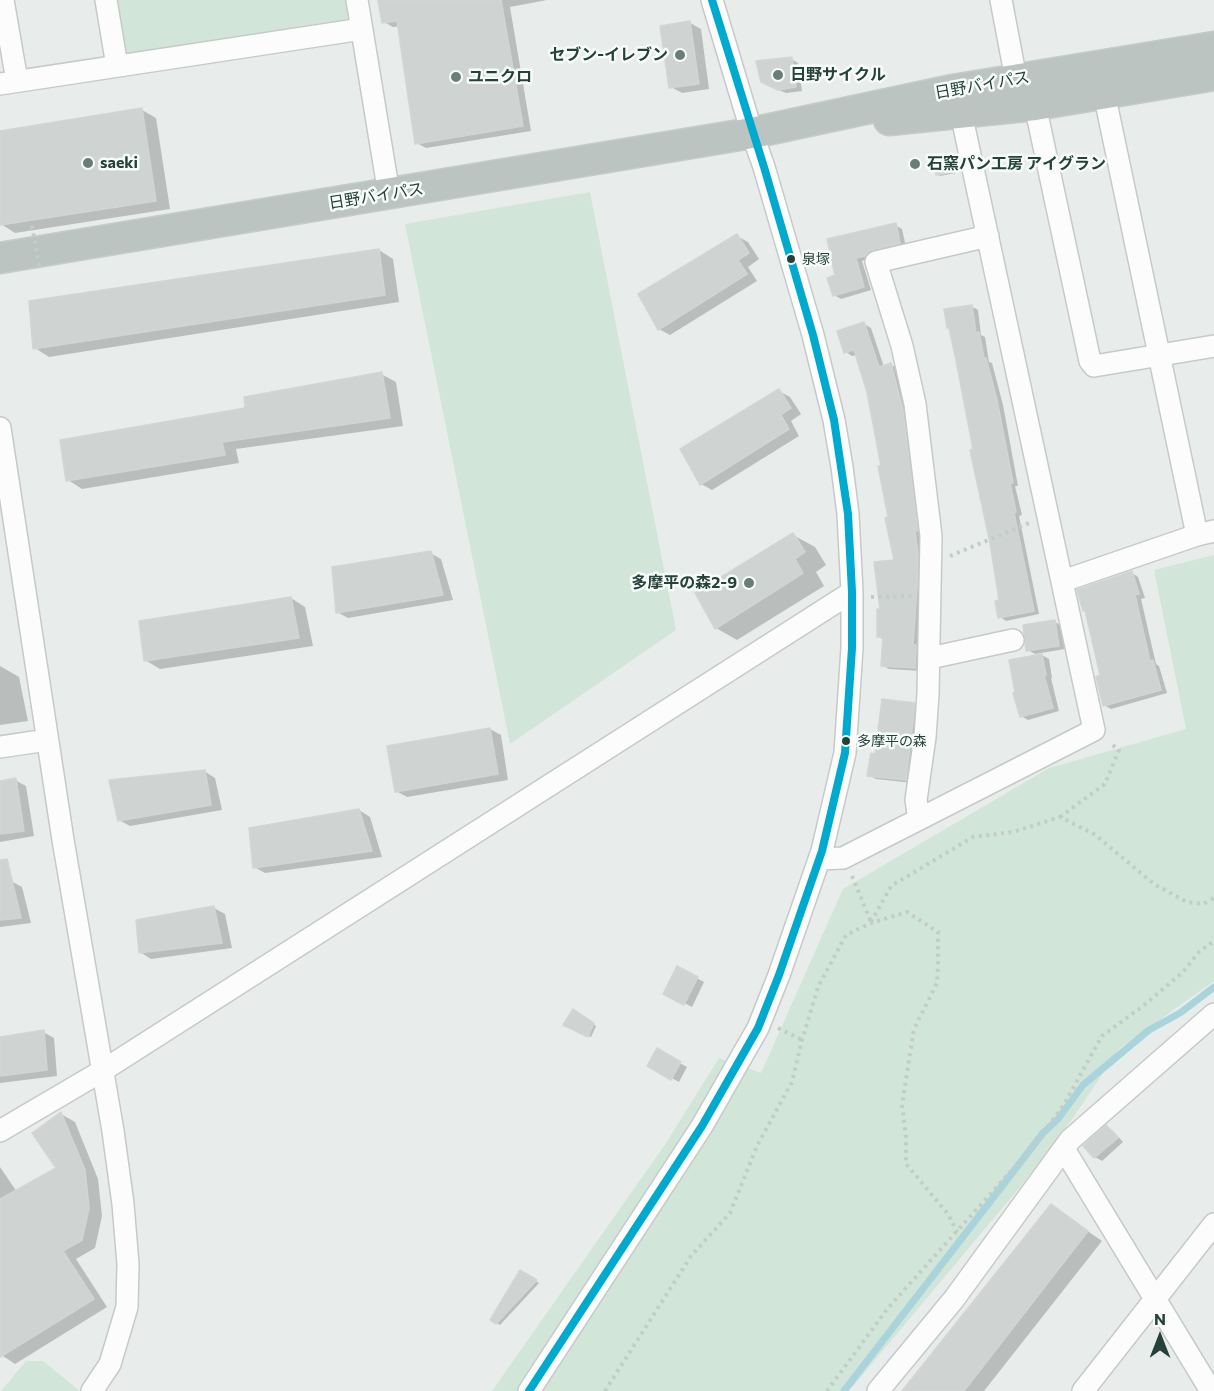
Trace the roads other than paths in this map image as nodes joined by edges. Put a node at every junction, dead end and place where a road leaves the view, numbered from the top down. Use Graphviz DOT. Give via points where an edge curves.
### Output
graph roads {
  1 [pos="3,0"];
  2 [pos="106,0"];
  3 [pos="357,0"];
  4 [pos="712,0"];
  5 [pos="1002,0"];
  6 [pos="362,29"];
  7 [pos="1214,47"];
  8 [pos="117,66"];
  9 [pos="1214,75"];
  10 [pos="1016,79"];
  11 [pos="8,82"];
  12 [pos="1104,93"];
  13 [pos="1035,105"];
  14 [pos="961,113"];
  15 [pos="752,133"];
  16 [pos="389,194"];
  17 [pos="988,236"];
  18 [pos="0,258"];
  19 [pos="1214,346"];
  20 [pos="1160,354"];
  21 [pos="0,428"];
  22 [pos="6,507"];
  23 [pos="1205,533"];
  24 [pos="1063,581"];
  25 [pos="860,594"];
  26 [pos="1013,640"];
  27 [pos="930,658"];
  28 [pos="47,740"];
  29 [pos="0,747"];
  30 [pos="920,819"];
  31 [pos="819,859"];
  32 [pos="1214,1014"];
  33 [pos="102,1071"];
  34 [pos="0,1131"];
  35 [pos="1064,1149"];
  36 [pos="1214,1224"];
  37 [pos="1155,1299"];
  38 [pos="92,1391"];
  39 [pos="529,1391"];
  40 [pos="878,1391"];
  41 [pos="1083,1391"];
  42 [pos="1211,1391"];
  1 -- 11 [label="street"];
  2 -- 8 [label="street"];
  3 -- 6 [label="street"];
  4 -- 15 [label="street"];
  5 -- 10 [label="street"];
  6 -- 8 [label="street"];
  6 -- 16 [label="street"];
  7 -- 10 [label="highway, 日野バイパス"];
  8 -- 11 [label="street"];
  9 -- 12 [label="highway, 日野バイパス"];
  10 -- 15 [label="highway, 日野バイパス"];
  12 -- 13 [label="highway, 日野バイパス"];
  12 -- 20 [label="street"];
  13 -- 14 [label="highway, 日野バイパス"];
  13 -- 20 [label="street" via="1090,361 1094,366"];
  14 -- 15 [label="highway, 日野バイパス"];
  14 -- 17 [label="street"];
  15 -- 16 [label="highway, 日野バイパス"];
  15 -- 25 [label="street" via="813,335 834,420"];
  16 -- 18 [label="highway, 日野バイパス"];
  17 -- 24 [label="street"];
  17 -- 27 [label="street" via="876,262 915,404 931,536"];
  19 -- 20 [label="street"];
  20 -- 23 [label="street"];
  21 -- 22 [label="street"];
  22 -- 28 [label="street"];
  23 -- 24 [label="street"];
  24 -- 30 [label="street" via="1094,730"];
  25 -- 31 [label="street" via="845,753"];
  25 -- 33 [label="street"];
  26 -- 27 [label="street"];
  27 -- 30 [label="street" via="916,800"];
  28 -- 29 [label="street"];
  28 -- 33 [label="street"];
  30 -- 31 [label="street" via="843,858"];
  31 -- 39 [label="street" via="758,1028 702,1126"];
  32 -- 35 [label="street"];
  33 -- 34 [label="street"];
  33 -- 38 [label="street" via="123,1204 127,1307 110,1364"];
  35 -- 37 [label="street"];
  35 -- 40 [label="street" via="954,1299"];
  36 -- 37 [label="street"];
  37 -- 41 [label="street"];
  37 -- 42 [label="street"];
}
